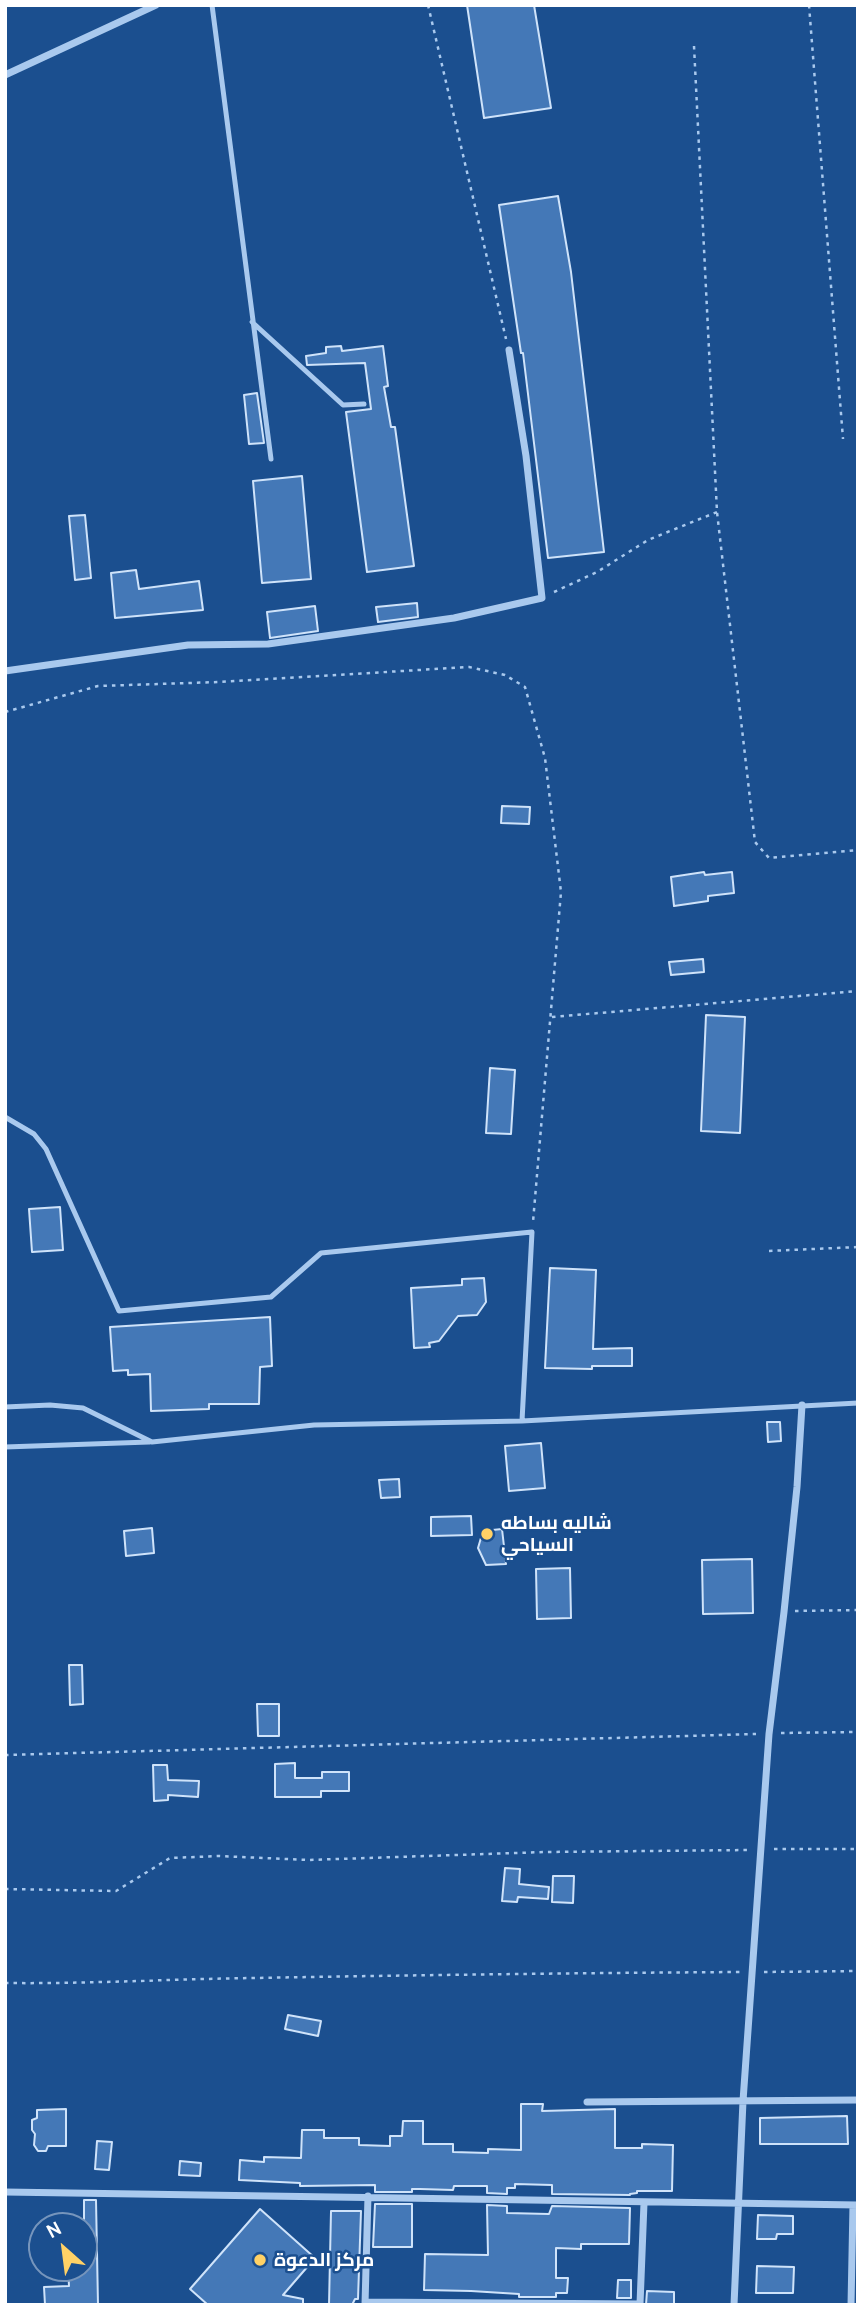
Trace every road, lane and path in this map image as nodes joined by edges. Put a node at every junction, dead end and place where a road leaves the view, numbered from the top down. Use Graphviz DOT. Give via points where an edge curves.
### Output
graph roads {
  1 [pos="156,5"];
  2 [pos="212,5"];
  3 [pos="428,5"];
  4 [pos="808,5"];
  5 [pos="694,46"];
  6 [pos="5,75"];
  7 [pos="252,321"];
  8 [pos="509,351"];
  9 [pos="364,404"];
  10 [pos="843,439"];
  11 [pos="271,459"];
  12 [pos="717,512"];
  13 [pos="542,598"];
  14 [pos="5,671"];
  15 [pos="5,712"];
  16 [pos="858,850"];
  17 [pos="858,991"];
  18 [pos="552,1017"];
  19 [pos="5,1117"];
  20 [pos="532,1232"];
  21 [pos="858,1247"];
  22 [pos="769,1251"];
  23 [pos="858,1403"];
  24 [pos="802,1405"];
  25 [pos="5,1407"];
  26 [pos="522,1422"];
  27 [pos="152,1442"];
  28 [pos="5,1447"];
  29 [pos="858,1610"];
  30 [pos="784,1612"];
  31 [pos="858,1732"];
  32 [pos="769,1734"];
  33 [pos="5,1755"];
  34 [pos="858,1849"];
  35 [pos="761,1850"];
  36 [pos="5,1889"];
  37 [pos="858,1971"];
  38 [pos="752,1972"];
  39 [pos="5,1983"];
  40 [pos="858,2100"];
  41 [pos="743,2101"];
  42 [pos="587,2102"];
  43 [pos="5,2192"];
  44 [pos="368,2196"];
  45 [pos="644,2203"];
  46 [pos="739,2204"];
  47 [pos="855,2205"];
  48 [pos="366,2304"];
  49 [pos="734,2305"];
  50 [pos="851,2305"];
  1 -- 6 [label="street"];
  2 -- 7 [label="lane"];
  3 -- 8 [label="path"];
  4 -- 10 [label="path"];
  5 -- 12 [label="path"];
  7 -- 9 [label="lane" via="343,405"];
  7 -- 11 [label="lane"];
  8 -- 13 [label="street"];
  12 -- 13 [label="path" via="649,540"];
  12 -- 16 [label="path" via="755,842 769,858"];
  13 -- 14 [label="street" via="454,618 268,644 188,645"];
  15 -- 18 [label="path" via="98,686 469,667 505,675 526,687 545,758 561,892"];
  17 -- 18 [label="path"];
  18 -- 20 [label="path"];
  19 -- 20 [label="lane" via="34,1134 46,1149 119,1311 271,1297 321,1253"];
  20 -- 26 [label="lane"];
  21 -- 22 [label="path"];
  23 -- 24 [label="lane"];
  24 -- 26 [label="lane"];
  24 -- 30 [label="street"];
  25 -- 27 [label="lane" via="83,1408"];
  26 -- 27 [label="lane" via="314,1425"];
  27 -- 28 [label="lane"];
  29 -- 30 [label="path"];
  30 -- 32 [label="street"];
  31 -- 32 [label="path"];
  32 -- 33 [label="path"];
  32 -- 35 [label="street"];
  34 -- 35 [label="path"];
  35 -- 36 [label="path" via="308,1860 170,1858 116,1891"];
  35 -- 38 [label="street"];
  37 -- 38 [label="path"];
  38 -- 39 [label="path"];
  38 -- 41 [label="street"];
  40 -- 41 [label="street"];
  41 -- 42 [label="street"];
  41 -- 46 [label="street"];
  43 -- 44 [label="street"];
  44 -- 45 [label="street"];
  44 -- 48 [label="street"];
  45 -- 46 [label="street"];
  45 -- 48 [label="street" via="639,2304"];
  46 -- 47 [label="street"];
  46 -- 49 [label="street"];
  47 -- 50 [label="street"];
}
